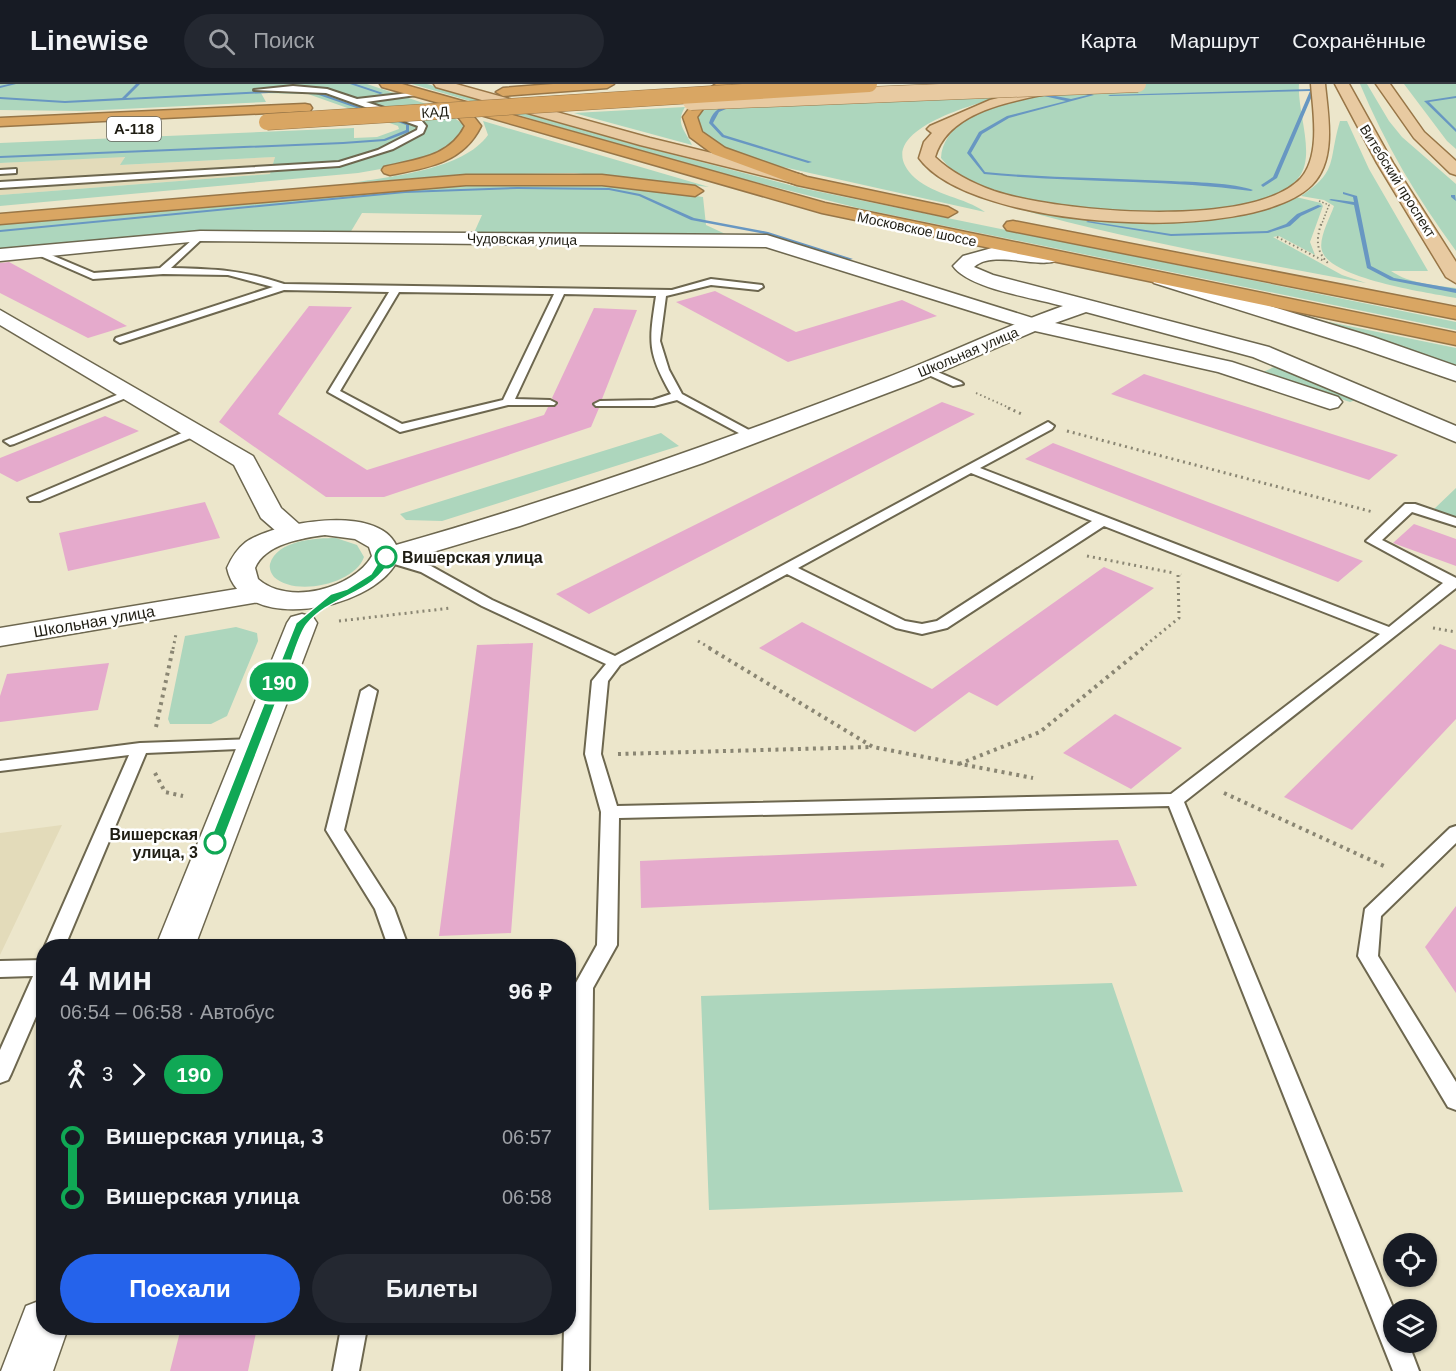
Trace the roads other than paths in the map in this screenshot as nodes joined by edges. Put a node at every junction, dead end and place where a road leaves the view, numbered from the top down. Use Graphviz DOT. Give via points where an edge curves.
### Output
graph roads {
  1 [pos="387,84"];
  2 [pos="441,84"];
  3 [pos="607,84"];
  4 [pos="693,84"];
  5 [pos="725,84"];
  6 [pos="869,84"];
  7 [pos="1076,84"];
  8 [pos="1138,84"];
  9 [pos="1318,84"];
  10 [pos="1342,84"];
  11 [pos="1383,84"];
  12 [pos="257,90"];
  13 [pos="352,102"];
  14 [pos="418,103"];
  15 [pos="457,106"];
  16 [pos="0,114"];
  17 [pos="130,118"];
  18 [pos="954,119"];
  19 [pos="0,122"];
  20 [pos="0,135"];
  21 [pos="1439,156"];
  22 [pos="1456,164"];
  23 [pos="1456,170"];
  24 [pos="13,171"];
  25 [pos="0,172"];
  26 [pos="803,181"];
  27 [pos="0,185"];
  28 [pos="822,208"];
  29 [pos="0,210"];
  30 [pos="961,215"];
  31 [pos="0,219"];
  32 [pos="995,222"];
  33 [pos="200,236"];
  34 [pos="34,251"];
  35 [pos="0,255"];
  36 [pos="1161,256"];
  37 [pos="1052,257"];
  38 [pos="163,271"];
  39 [pos="1455,276"];
  40 [pos="1161,279"];
  41 [pos="283,287"];
  42 [pos="758,287"];
  43 [pos="396,289"];
  44 [pos="560,292"];
  45 [pos="661,293"];
  46 [pos="1086,305"];
  47 [pos="1456,313"];
  48 [pos="4,321"];
  49 [pos="1032,324"];
  50 [pos="1456,339"];
  51 [pos="120,340"];
  52 [pos="1261,352"];
  53 [pos="1224,367"];
  54 [pos="926,370"];
  55 [pos="1456,374"];
  56 [pos="957,384"];
  57 [pos="129,393"];
  58 [pos="678,396"];
  59 [pos="508,402"];
  60 [pos="550,403"];
  61 [pos="600,404"];
  62 [pos="1048,426"];
  63 [pos="196,431"];
  64 [pos="1456,435"];
  65 [pos="754,436"];
  66 [pos="10,441"];
  67 [pos="1456,447"];
  68 [pos="971,469"];
  69 [pos="35,498"];
  70 [pos="1100,522"];
  71 [pos="1456,522"];
  72 [pos="294,531"];
  73 [pos="381,547"];
  74 [pos="789,569"];
  75 [pos="242,571"];
  76 [pos="1454,583"];
  77 [pos="188,605"];
  78 [pos="283,606"];
  79 [pos="1391,633"];
  80 [pos="0,637"];
  81 [pos="615,663"];
  82 [pos="369,692"];
  83 [pos="255,744"];
  84 [pos="140,748"];
  85 [pos="0,766"];
  86 [pos="1175,800"];
  87 [pos="610,812"];
  88 [pos="1456,832"];
  89 [pos="58,939"];
  90 [pos="178,939"];
  91 [pos="395,939"];
  92 [pos="36,968"];
  93 [pos="0,969"];
  94 [pos="576,988"];
  95 [pos="36,991"];
  96 [pos="0,1074"];
  97 [pos="1456,1101"];
  98 [pos="1383,1314"];
  99 [pos="40,1335"];
  100 [pos="353,1335"];
  101 [pos="1399,1353"];
  102 [pos="27,1371"];
  103 [pos="346,1371"];
  104 [pos="576,1371"];
  105 [pos="1406,1371"];
  1 -- 14 [label="highway, Московское шоссе"];
  2 -- 26 [label="main road, Московское шоссе" via="645,142"];
  3 -- 14 [label="highway"];
  4 -- 14 [label="highway, КАД / А-118"];
  5 -- 26 [label="highway" via="703,99 690,117 695,134 719,151"];
  6 -- 14 [label="highway, КАД / А-118, bridge"];
  7 -- 18 [label="main road, bridge" via="1000,101"];
  8 -- 14 [label="main road, bridge"];
  9 -- 18 [label="main road" via="1321,142 1317,165 1306,182 1290,194 1262,205 1207,214 1152,217 1090,213 1033,206 973,188 942,172 927,158 933,142"];
  10 -- 39 [label="main road, Витебский проспект" via="1385,163"];
  11 -- 21 [label="main road" via="1406,120"];
  12 -- 13 [label="lane" via="312,88"];
  13 -- 14 [label="lane"];
  13 -- 27 [label="lane" via="422,126 386,151 339,164"];
  14 -- 15 [label="highway, Московское шоссе"];
  14 -- 17 [label="highway, КАД / А-118"];
  14 -- 20 [label="highway, КАД / А-118, bridge" via="267,122"];
  15 -- 28 [label="highway, Московское шоссе"];
  15 -- 29 [label="highway" via="473,126 463,146 445,156 402,168 339,179"];
  16 -- 17 [label="highway"];
  17 -- 19 [label="highway, КАД / А-118"];
  18 -- 36 [label="main road" via="927,134 915,152 917,166 944,187 973,201"];
  21 -- 22 [label="main road"];
  21 -- 23 [label="main road"];
  24 -- 25 [label="lane"];
  26 -- 30 [label="highway, Московское шоссе"];
  28 -- 31 [label="highway" via="633,183 518,178 349,188"];
  28 -- 37 [label="highway, Московское шоссе"];
  32 -- 36 [label="highway, Московское шоссе"];
  33 -- 34 [label="street, Чудовская улица"];
  33 -- 38 [label="lane"];
  33 -- 49 [label="street, Чудовская улица" via="767,241"];
  34 -- 35 [label="street, Чудовская улица"];
  34 -- 38 [label="lane" via="93,276"];
  36 -- 47 [label="highway, Московское шоссе"];
  37 -- 40 [label="highway, Московское шоссе"];
  37 -- 46 [label="street" via="987,254 968,260 963,266 986,279"];
  38 -- 41 [label="lane" via="228,272"];
  40 -- 50 [label="highway, Московское шоссе"];
  40 -- 55 [label="street"];
  41 -- 43 [label="lane"];
  41 -- 51 [label="lane"];
  42 -- 45 [label="lane" via="711,282"];
  43 -- 44 [label="lane"];
  43 -- 59 [label="lane" via="334,392 400,428"];
  44 -- 45 [label="lane"];
  44 -- 59 [label="lane"];
  45 -- 58 [label="lane" via="655,341 663,370"];
  46 -- 49 [label="street"];
  46 -- 52 [label="street"];
  48 -- 57 [label="street"];
  49 -- 53 [label="street, Школьная улица"];
  49 -- 54 [label="street, Школьная улица"];
  52 -- 53 [label="street" via="1266,357 1263,365"];
  52 -- 64 [label="street"];
  53 -- 67 [label="street, Школьная улица"];
  54 -- 56 [label="lane"];
  54 -- 65 [label="street, Школьная улица"];
  57 -- 63 [label="street"];
  57 -- 66 [label="lane"];
  58 -- 61 [label="lane" via="654,403"];
  58 -- 65 [label="lane"];
  59 -- 60 [label="lane"];
  62 -- 68 [label="lane"];
  63 -- 69 [label="lane"];
  63 -- 72 [label="street" via="244,461 270,512"];
  65 -- 73 [label="street, Школьная улица" via="488,529"];
  68 -- 70 [label="lane"];
  68 -- 74 [label="lane"];
  70 -- 74 [label="lane" via="942,625 922,629 901,626"];
  70 -- 79 [label="lane"];
  71 -- 76 [label="lane" via="1410,507 1373,541"];
  72 -- 73 [label="street" via="345,528"];
  72 -- 75 [label="street" via="252,553"];
  73 -- 78 [label="street" via="382,568 351,591"];
  73 -- 81 [label="lane" via="487,603"];
  74 -- 81 [label="lane"];
  75 -- 77 [label="street, Школьная улица"];
  75 -- 78 [label="street" via="244,580"];
  76 -- 79 [label="lane"];
  77 -- 78 [label="street, Школьная улица"];
  77 -- 80 [label="street, Школьная улица"];
  78 -- 83 [label="street"];
  79 -- 86 [label="lane"];
  81 -- 87 [label="lane" via="600,681 593,754"];
  82 -- 91 [label="lane" via="335,830 384,908"];
  83 -- 84 [label="lane"];
  83 -- 90 [label="street"];
  84 -- 85 [label="lane"];
  84 -- 89 [label="lane"];
  86 -- 87 [label="lane"];
  86 -- 98 [label="lane"];
  87 -- 94 [label="lane" via="607,945"];
  88 -- 97 [label="lane" via="1372,914 1368,957"];
  92 -- 93 [label="lane"];
  94 -- 104 [label="lane"];
  95 -- 96 [label="lane"];
  99 -- 102 [label="street"];
  100 -- 103 [label="lane"];
  101 -- 105 [label="lane"];
}
